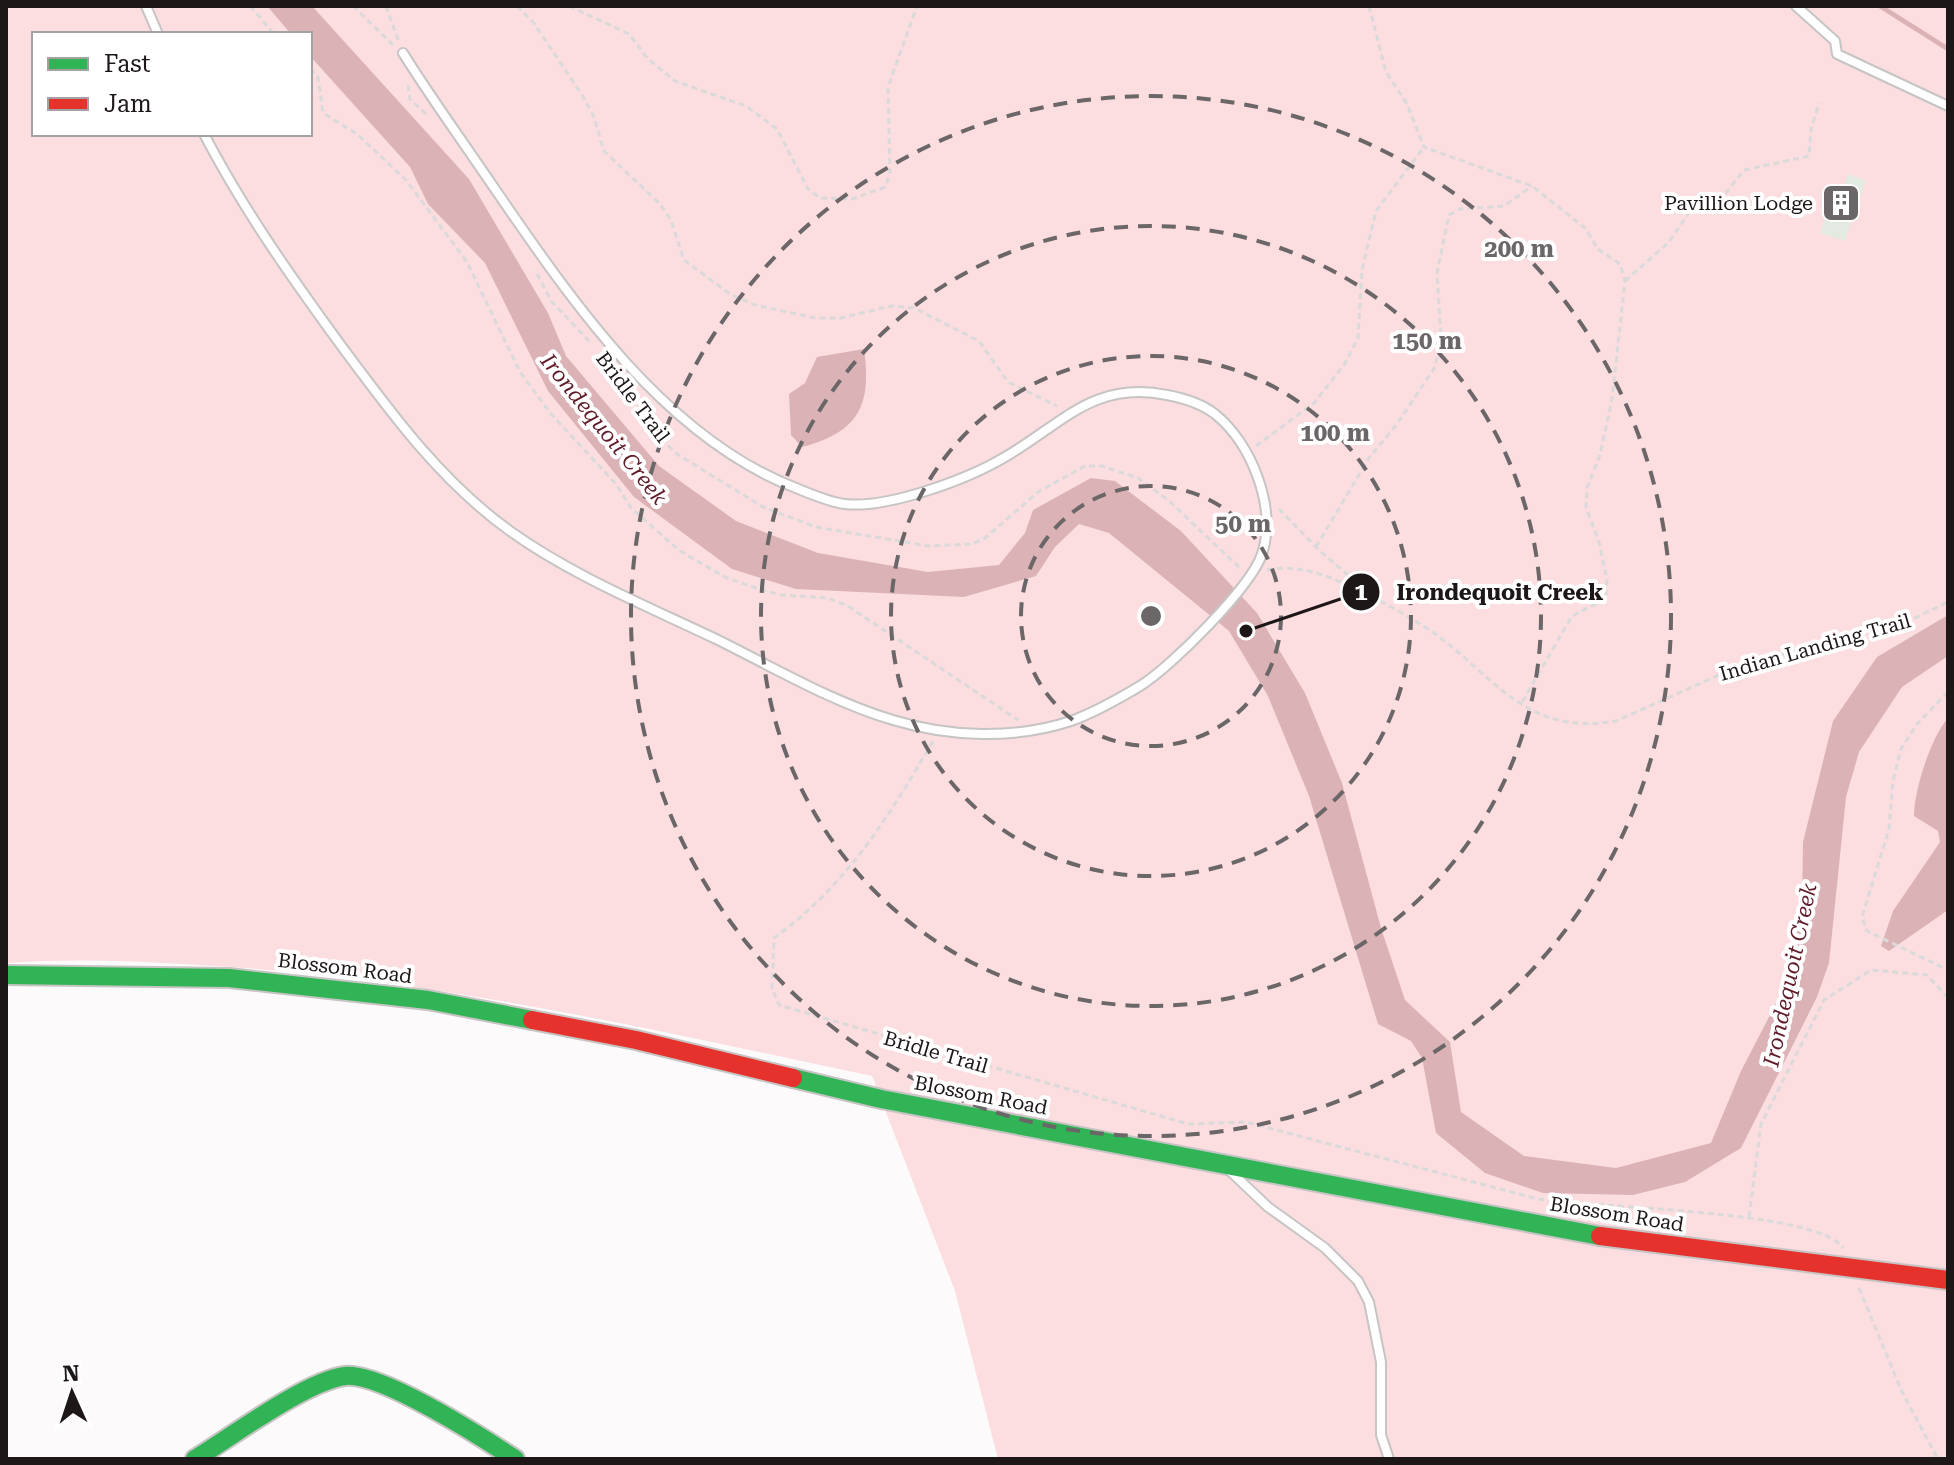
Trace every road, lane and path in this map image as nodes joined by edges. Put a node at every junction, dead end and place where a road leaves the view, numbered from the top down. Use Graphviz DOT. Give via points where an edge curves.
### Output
graph roads {
  1 [pos="146,6"];
  2 [pos="250,6"];
  3 [pos="353,6"];
  4 [pos="386,6"];
  5 [pos="517,6"];
  6 [pos="569,6"];
  7 [pos="917,6"];
  8 [pos="1369,6"];
  9 [pos="1796,6"];
  10 [pos="157,32"];
  11 [pos="272,32"];
  12 [pos="403,53"];
  13 [pos="312,71"];
  14 [pos="408,84"];
  15 [pos="1819,103"];
  16 [pos="1948,106"];
  17 [pos="430,118"];
  18 [pos="205,136"];
  19 [pos="1424,147"];
  20 [pos="1532,186"];
  21 [pos="537,273"];
  22 [pos="1625,281"];
  23 [pos="601,353"];
  24 [pos="611,363"];
  25 [pos="1070,412"];
  26 [pos="1246,456"];
  27 [pos="1264,498"];
  28 [pos="1316,547"];
  29 [pos="1252,575"];
  30 [pos="1373,596"];
  31 [pos="1948,602"];
  32 [pos="1948,692"];
  33 [pos="1521,704"];
  34 [pos="1031,728"];
  35 [pos="938,733"];
  36 [pos="1948,970"];
  37 [pos="6,975"];
  38 [pos="1948,998"];
  39 [pos="1221,1162"];
  40 [pos="1749,1217"];
  41 [pos="1852,1268"];
  42 [pos="1948,1280"];
  43 [pos="195,1459"];
  44 [pos="515,1459"];
  45 [pos="1389,1459"];
  46 [pos="1938,1459"];
  1 -- 10 [label="lane"];
  2 -- 11 [label="path"];
  3 -- 12 [label="path"];
  4 -- 12 [label="path"];
  5 -- 25 [label="path" via="582,95 604,151 671,220 684,260 730,294 815,318 841,318 891,306 914,308 979,341 1008,382"];
  6 -- 7 [label="path" via="629,34 675,81 746,106 777,129 808,189 820,198 852,199 885,187 890,174 888,87"];
  8 -- 19 [label="path" via="1386,72 1407,104"];
  9 -- 16 [label="lane" via="1835,41 1837,54"];
  12 -- 25 [label="lane" via="552,274 585,313 659,396 769,478 846,504 893,501 1000,461"];
  13 -- 34 [label="path" via="318,77 323,113 357,134 406,180 476,276 520,372 631,508 680,551 725,577 781,595 828,598 865,615"];
  14 -- 17 [label="path" via="410,99"];
  15 -- 22 [label="path" via="1809,156 1744,170 1726,193 1701,195 1669,242"];
  18 -- 35 [label="lane" via="231,186 384,404 422,452 489,515 559,562 720,641 880,716"];
  19 -- 20 [label="path"];
  19 -- 26 [label="path" via="1376,211 1362,270 1358,338 1344,365 1314,403"];
  20 -- 22 [label="path" via="1585,228 1598,249 1620,264"];
  20 -- 28 [label="path" via="1504,206 1460,209 1449,215 1437,273 1441,338 1435,367 1369,458"];
  21 -- 23 [label="path, Bridle Trail" via="569,324"];
  22 -- 33 [label="path" via="1612,399 1587,488 1586,507 1607,580 1605,599 1572,616"];
  24 -- 29 [label="path, Bridle Trail" via="655,433 677,454 763,507 816,527 928,546 971,544 984,539 1038,492 1085,466 1102,466 1138,478"];
  25 -- 26 [label="lane" via="1122,392 1183,398 1213,412"];
  26 -- 27 [label="lane"];
  27 -- 28 [label="path"];
  27 -- 29 [label="lane" via="1267,525"];
  28 -- 30 [label="path"];
  29 -- 30 [label="path, Indian Landing Trail" via="1293,568 1331,577"];
  29 -- 34 [label="lane" via="1143,684 1071,721"];
  30 -- 33 [label="path, Indian Landing Trail" via="1433,632"];
  31 -- 33 [label="path, Indian Landing Trail" via="1911,620 1739,666 1616,721 1574,722"];
  32 -- 36 [label="path" via="1917,724 1896,763 1889,829 1862,917 1871,933"];
  34 -- 35 [label="lane"];
  35 -- 40 [label="path, Bridle Trail" via="866,851 804,916 774,938 772,989 779,1005 1188,1124 1246,1122 1565,1203"];
  37 -- 39 [label="street, Blossom Road" via="229,978 428,1000 567,1025 881,1099"];
  38 -- 40 [label="path" via="1927,975 1871,970 1824,1000 1761,1124"];
  39 -- 41 [label="street, Blossom Road" via="1607,1237"];
  39 -- 45 [label="lane" via="1358,1281 1369,1302 1381,1362 1381,1435"];
  40 -- 41 [label="path, Bridle Trail" via="1820,1231 1839,1242"];
  41 -- 42 [label="street, Blossom Road"];
  41 -- 46 [label="path, Bridle Trail" via="1902,1392"];
  43 -- 44 [label="street" via="329,1382 357,1376"];
}
